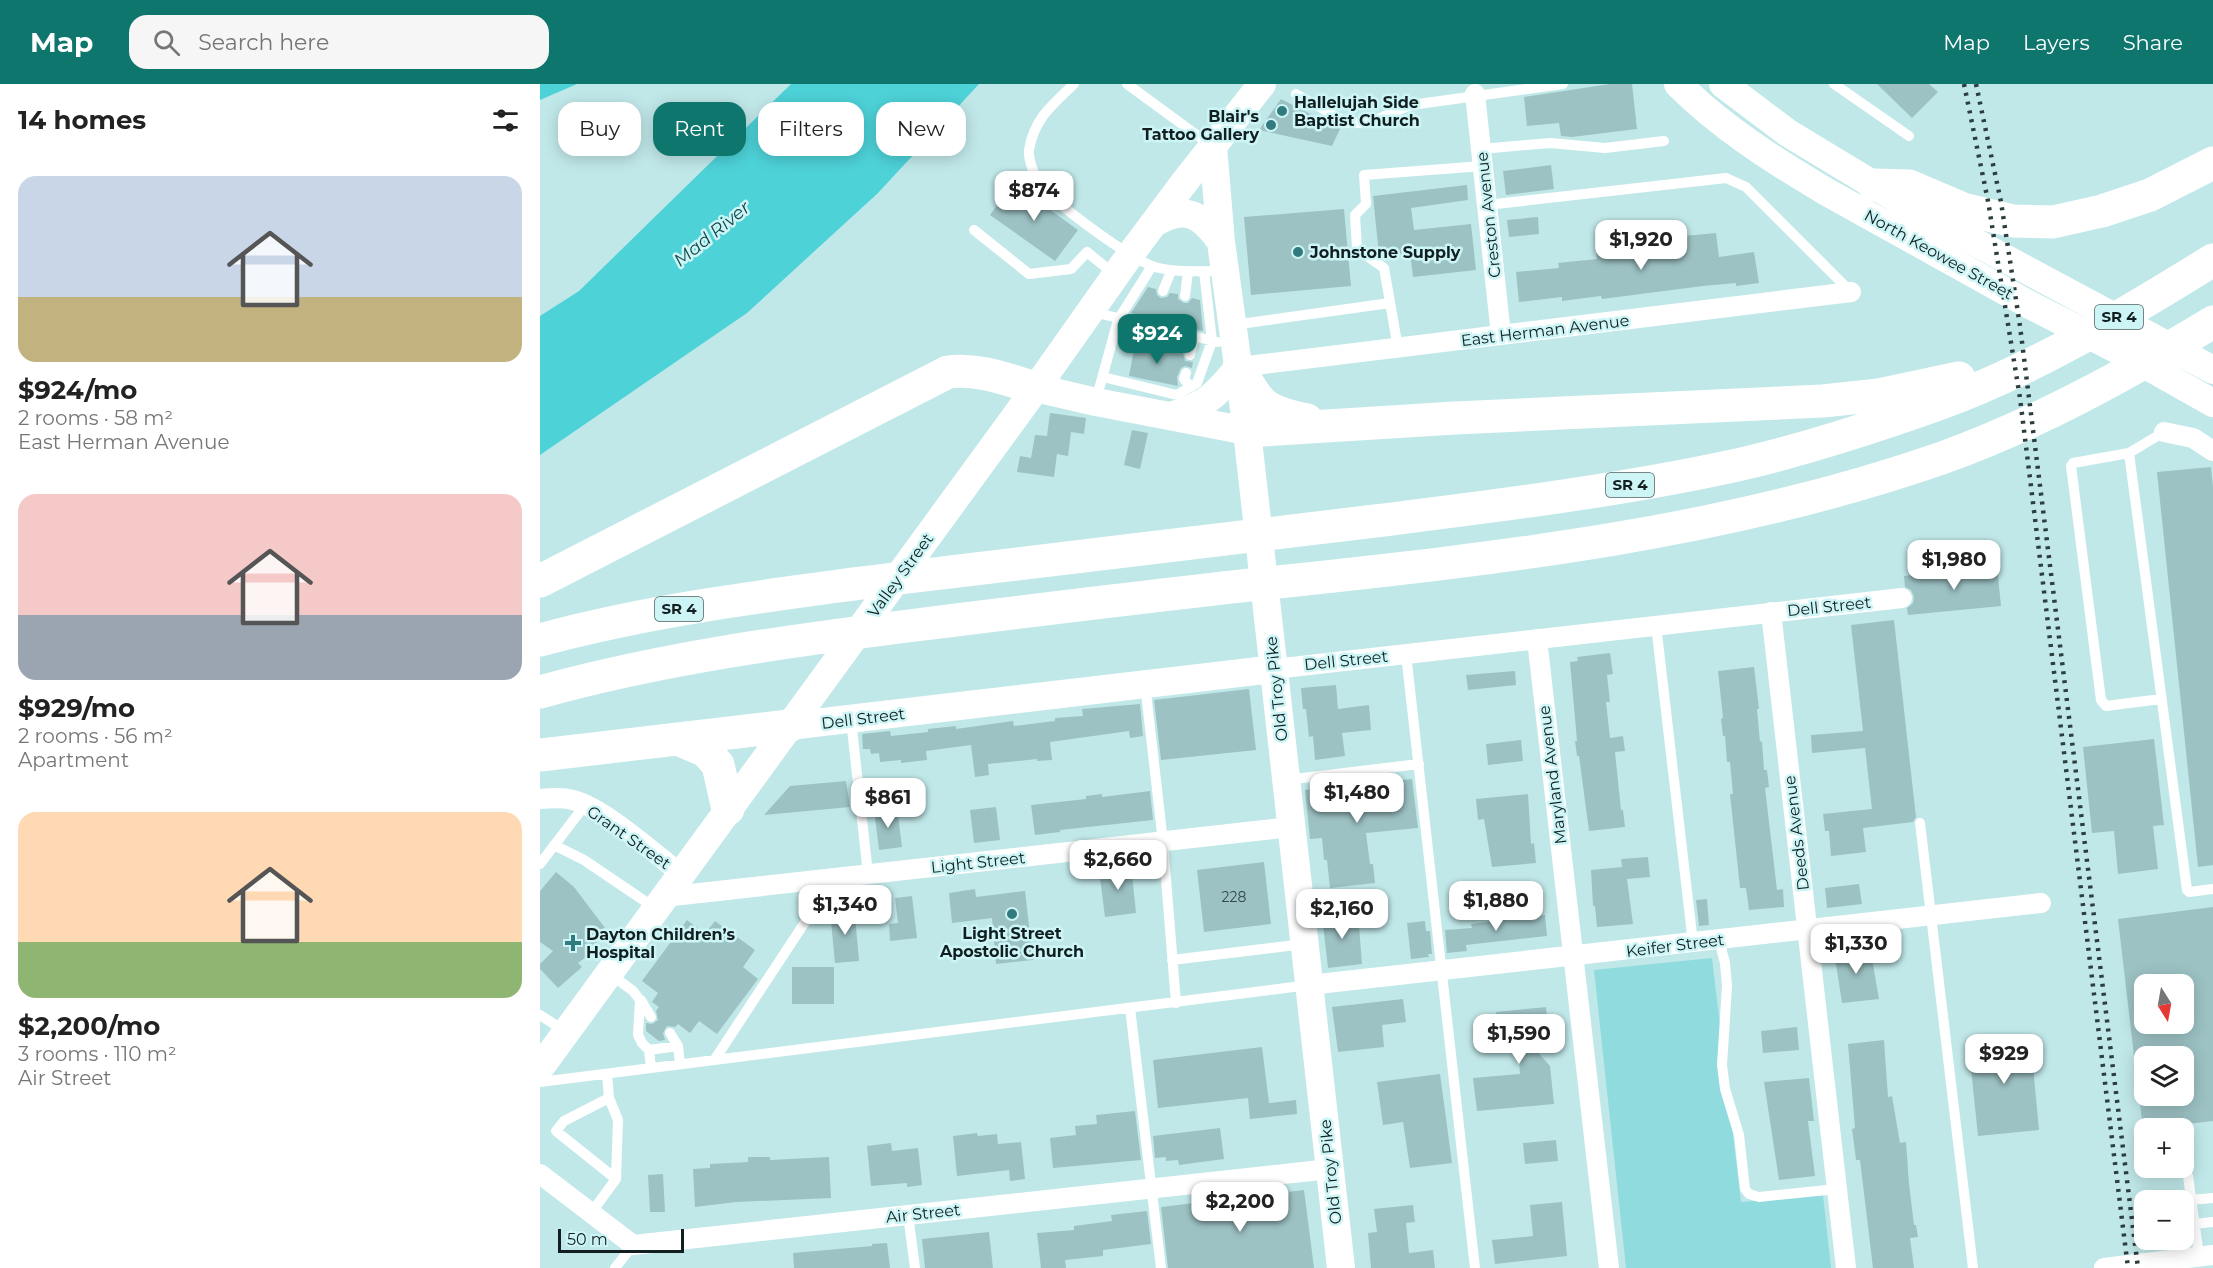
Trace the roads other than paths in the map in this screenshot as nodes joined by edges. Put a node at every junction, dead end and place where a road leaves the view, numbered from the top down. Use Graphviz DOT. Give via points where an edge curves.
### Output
graph roads {
  1 [pos="1074,84"];
  2 [pos="1127,84"];
  3 [pos="1262,84"];
  4 [pos="1563,84"];
  5 [pos="1678,84"];
  6 [pos="1723,84"];
  7 [pos="1834,84"];
  8 [pos="1296,94"];
  9 [pos="1475,94"];
  10 [pos="1909,136"];
  11 [pos="1664,141"];
  12 [pos="1213,147"];
  13 [pos="1482,157"];
  14 [pos="2213,163"];
  15 [pos="1874,185"];
  16 [pos="1487,206"];
  17 [pos="1153,224"];
  18 [pos="974,230"];
  19 [pos="1221,242"];
  20 [pos="1133,266"];
  21 [pos="2202,267"];
  22 [pos="1171,271"];
  23 [pos="1188,271"];
  24 [pos="1214,271"];
  25 [pos="1163,291"];
  26 [pos="1851,292"];
  27 [pos="1185,296"];
  28 [pos="1390,303"];
  29 [pos="1091,312"];
  30 [pos="1118,320"];
  31 [pos="2213,322"];
  32 [pos="1501,335"];
  33 [pos="1194,337"];
  34 [pos="1230,345"];
  35 [pos="1398,348"];
  36 [pos="1190,354"];
  37 [pos="2213,370"];
  38 [pos="1186,373"];
  39 [pos="1191,387"];
  40 [pos="1036,388"];
  41 [pos="1099,389"];
  42 [pos="1940,393"];
  43 [pos="2213,403"];
  44 [pos="1171,416"];
  45 [pos="1329,425"];
  46 [pos="1247,431"];
  47 [pos="2164,432"];
  48 [pos="2213,451"];
  49 [pos="2129,453"];
  50 [pos="540,581"];
  51 [pos="1902,598"];
  52 [pos="1771,612"];
  53 [pos="1656,626"];
  54 [pos="1537,639"];
  55 [pos="540,640"];
  56 [pos="1406,654"];
  57 [pos="1274,669"];
  58 [pos="1145,684"];
  59 [pos="540,692"];
  60 [pos="2161,699"];
  61 [pos="851,720"];
  62 [pos="789,726"];
  63 [pos="680,740"];
  64 [pos="540,755"];
  65 [pos="1419,764"];
  66 [pos="1286,780"];
  67 [pos="540,799"];
  68 [pos="585,805"];
  69 [pos="728,809"];
  70 [pos="1920,823"];
  71 [pos="1292,827"];
  72 [pos="1163,842"];
  73 [pos="554,845"];
  74 [pos="540,864"];
  75 [pos="681,874"];
  76 [pos="868,874"];
  77 [pos="834,878"];
  78 [pos="2213,889"];
  79 [pos="660,903"];
  80 [pos="2041,903"];
  81 [pos="1930,916"];
  82 [pos="1808,929"];
  83 [pos="1719,940"];
  84 [pos="1693,943"];
  85 [pos="1305,944"];
  86 [pos="1573,957"];
  87 [pos="1172,960"];
  88 [pos="1443,971"];
  89 [pos="609,973"];
  90 [pos="1309,985"];
  91 [pos="640,1000"];
  92 [pos="1176,1002"];
  93 [pos="1130,1008"];
  94 [pos="540,1015"];
  95 [pos="651,1017"];
  96 [pos="566,1033"];
  97 [pos="670,1033"];
  98 [pos="678,1046"];
  99 [pos="649,1050"];
  100 [pos="716,1059"];
  101 [pos="680,1064"];
  102 [pos="540,1068"];
  103 [pos="651,1068"];
  104 [pos="607,1074"];
  105 [pos="540,1082"];
  106 [pos="609,1098"];
  107 [pos="1330,1169"];
  108 [pos="540,1174"];
  109 [pos="616,1179"];
  110 [pos="1151,1189"];
  111 [pos="1837,1189"];
  112 [pos="2213,1198"];
  113 [pos="2194,1200"];
  114 [pos="591,1213"];
  115 [pos="908,1215"];
  116 [pos="2213,1221"];
  117 [pos="2194,1224"];
  118 [pos="633,1245"];
  119 [pos="2206,1256"];
  120 [pos="615,1268"];
  121 [pos="915,1268"];
  122 [pos="1161,1268"];
  123 [pos="1341,1268"];
  124 [pos="1475,1268"];
  125 [pos="1609,1268"];
  126 [pos="1846,1268"];
  127 [pos="1973,1268"];
  128 [pos="2104,1268"];
  1 -- 20 [label="lane" via="1040,118 1028,153 1038,182"];
  2 -- 12 [label="lane"];
  3 -- 12 [label="main road, Valley Street"];
  4 -- 9 [label="lane"];
  5 -- 43 [label="main road, North Keowee Street" via="1722,123 1815,185"];
  6 -- 15 [label="main road, North Keowee Street" via="1788,133"];
  7 -- 10 [label="lane"];
  8 -- 9 [label="lane" via="1348,123 1368,123 1411,105"];
  9 -- 13 [label="street, Creston Avenue"];
  11 -- 13 [label="lane" via="1605,148 1550,143"];
  12 -- 17 [label="main road, Valley Street"];
  12 -- 19 [label="main road, Old Troy Pike"];
  13 -- 16 [label="street, Creston Avenue"];
  13 -- 28 [label="lane" via="1364,176 1366,204 1354,215 1357,249 1384,268"];
  14 -- 15 [label="highway" via="2151,195 2053,222 2013,221 1963,209 1909,186"];
  15 -- 37 [label="main road, North Keowee Street"];
  16 -- 26 [label="lane" via="1726,178 1746,187"];
  16 -- 32 [label="street, Creston Avenue"];
  17 -- 19 [label="main road" via="1176,214 1190,213 1201,218"];
  17 -- 20 [label="main road, Valley Street"];
  18 -- 20 [label="lane" via="1029,274 1071,269 1087,252"];
  19 -- 24 [label="main road, Old Troy Pike"];
  20 -- 22 [label="lane"];
  20 -- 29 [label="main road, Valley Street"];
  20 -- 30 [label="lane"];
  21 -- 42 [label="highway, SR 4" via="2045,358"];
  22 -- 23 [label="lane"];
  22 -- 25 [label="lane"];
  23 -- 24 [label="lane"];
  23 -- 27 [label="lane"];
  24 -- 34 [label="main road, Old Troy Pike"];
  26 -- 32 [label="street, East Herman Avenue"];
  28 -- 34 [label="lane"];
  28 -- 35 [label="lane"];
  29 -- 30 [label="lane"];
  29 -- 40 [label="main road, Valley Street"];
  30 -- 33 [label="lane" via="1182,330"];
  30 -- 41 [label="lane"];
  31 -- 59 [label="highway" via="2166,351 2007,432 1855,486 1764,511 1630,538 1504,556 779,642 686,658"];
  32 -- 35 [label="street, East Herman Avenue"];
  33 -- 34 [label="lane"];
  33 -- 36 [label="lane"];
  34 -- 35 [label="street, East Herman Avenue"];
  34 -- 39 [label="lane"];
  34 -- 44 [label="main road" via="1218,392 1196,408"];
  34 -- 45 [label="highway" via="1255,397 1268,408 1285,416"];
  34 -- 46 [label="main road, Old Troy Pike"];
  38 -- 39 [label="lane" via="1184,379"];
  39 -- 41 [label="lane" via="1177,395"];
  40 -- 41 [label="main road"];
  40 -- 50 [label="highway" via="982,372 948,372"];
  40 -- 62 [label="main road, Valley Street"];
  41 -- 44 [label="main road"];
  42 -- 45 [label="highway"];
  42 -- 55 [label="highway, SR 4" via="1836,438 1728,467 1563,498 686,607"];
  44 -- 46 [label="main road"];
  45 -- 46 [label="highway"];
  46 -- 57 [label="main road, Old Troy Pike"];
  47 -- 48 [label="street" via="2193,438"];
  47 -- 49 [label="lane"];
  49 -- 60 [label="lane"];
  49 -- 60 [label="lane" via="2071,466 2101,700 2106,706"];
  51 -- 52 [label="street, Dell Street"];
  52 -- 53 [label="street, Dell Street"];
  52 -- 82 [label="street, Deeds Avenue"];
  53 -- 54 [label="street, Dell Street"];
  53 -- 84 [label="lane"];
  54 -- 56 [label="street, Dell Street"];
  54 -- 86 [label="street, Maryland Avenue"];
  56 -- 57 [label="street, Dell Street"];
  56 -- 65 [label="lane"];
  57 -- 58 [label="main road, Dell Street"];
  57 -- 66 [label="main road, Old Troy Pike"];
  58 -- 61 [label="main road, Dell Street"];
  58 -- 72 [label="lane"];
  60 -- 78 [label="lane" via="2187,890"];
  61 -- 62 [label="main road, Dell Street"];
  61 -- 76 [label="lane"];
  62 -- 63 [label="highway"];
  62 -- 69 [label="main road, Valley Street"];
  63 -- 64 [label="highway"];
  63 -- 69 [label="highway" via="706,751 718,765"];
  65 -- 66 [label="lane"];
  65 -- 88 [label="lane"];
  66 -- 71 [label="main road, Old Troy Pike"];
  67 -- 68 [label="street, Grant Street" via="552,797"];
  68 -- 73 [label="lane"];
  68 -- 75 [label="street, Grant Street"];
  69 -- 75 [label="main road, Valley Street"];
  70 -- 81 [label="lane"];
  71 -- 72 [label="street, Light Street"];
  71 -- 85 [label="main road, Old Troy Pike"];
  72 -- 76 [label="street, Light Street"];
  72 -- 87 [label="lane"];
  73 -- 74 [label="lane"];
  73 -- 79 [label="lane"];
  75 -- 79 [label="main road, Valley Street"];
  76 -- 77 [label="street, Light Street"];
  77 -- 79 [label="street, Light Street"];
  77 -- 100 [label="lane"];
  79 -- 89 [label="main road, Valley Street"];
  80 -- 81 [label="street, Keifer Street"];
  81 -- 82 [label="street, Keifer Street"];
  81 -- 127 [label="lane"];
  82 -- 83 [label="street, Keifer Street"];
  82 -- 111 [label="street, Deeds Avenue"];
  83 -- 84 [label="street, Keifer Street"];
  83 -- 111 [label="lane" via="1726,986 1722,1065 1739,1135 1745,1189 1759,1197"];
  84 -- 86 [label="street, Keifer Street"];
  85 -- 87 [label="lane"];
  85 -- 90 [label="main road, Old Troy Pike"];
  86 -- 88 [label="street, Keifer Street"];
  86 -- 125 [label="street, Maryland Avenue"];
  87 -- 92 [label="lane"];
  88 -- 90 [label="street, Keifer Street"];
  88 -- 124 [label="lane"];
  89 -- 91 [label="lane"];
  89 -- 96 [label="main road, Valley Street"];
  90 -- 92 [label="lane"];
  90 -- 107 [label="main road, Old Troy Pike"];
  91 -- 95 [label="lane"];
  91 -- 99 [label="lane" via="638,1035"];
  92 -- 93 [label="lane"];
  93 -- 100 [label="lane"];
  93 -- 110 [label="lane"];
  94 -- 96 [label="lane"];
  96 -- 102 [label="main road, Valley Street"];
  97 -- 98 [label="lane"];
  98 -- 99 [label="lane"];
  98 -- 101 [label="lane"];
  99 -- 103 [label="lane"];
  100 -- 101 [label="lane"];
  101 -- 103 [label="lane"];
  103 -- 104 [label="lane"];
  104 -- 105 [label="lane"];
  104 -- 106 [label="lane"];
  106 -- 109 [label="lane" via="618,1120"];
  106 -- 109 [label="lane" via="564,1121 556,1131"];
  107 -- 110 [label="street, Air Street"];
  107 -- 123 [label="main road, Old Troy Pike"];
  108 -- 114 [label="street"];
  109 -- 114 [label="lane"];
  110 -- 115 [label="street, Air Street"];
  110 -- 122 [label="lane"];
  111 -- 126 [label="street, Deeds Avenue"];
  112 -- 113 [label="lane"];
  114 -- 118 [label="street"];
  115 -- 118 [label="street, Air Street"];
  115 -- 121 [label="lane"];
  116 -- 117 [label="lane"];
  117 -- 119 [label="lane"];
  118 -- 120 [label="lane"];
  119 -- 128 [label="street"];
}
